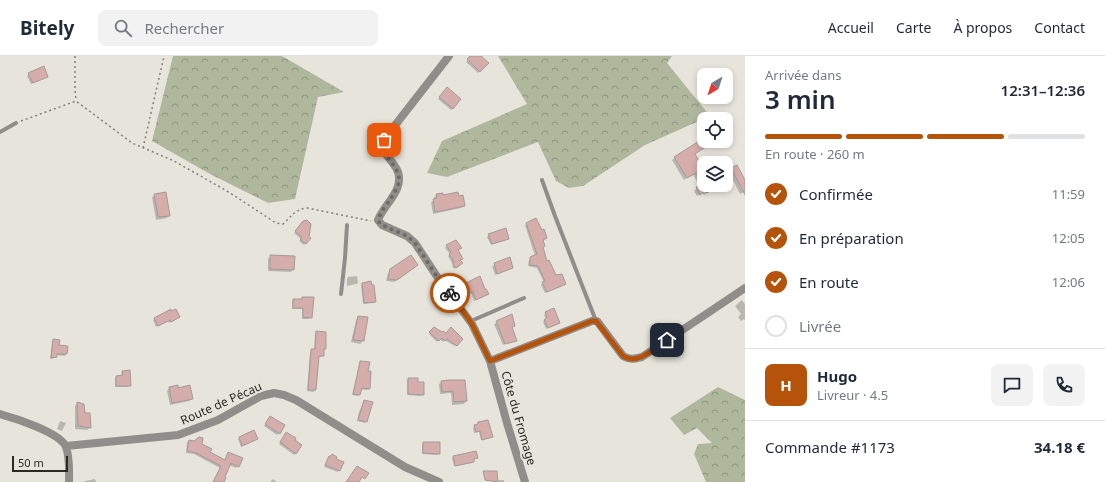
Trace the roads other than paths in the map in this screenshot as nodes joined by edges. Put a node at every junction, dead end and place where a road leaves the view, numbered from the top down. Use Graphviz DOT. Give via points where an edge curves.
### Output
graph roads {
  1 [pos="449,56"];
  2 [pos="16,123"];
  3 [pos="0,132"];
  4 [pos="542,180"];
  5 [pos="347,225"];
  6 [pos="745,288"];
  7 [pos="340,294"];
  8 [pos="524,298"];
  9 [pos="471,321"];
  10 [pos="596,321"];
  11 [pos="490,361"];
  12 [pos="0,414"];
  13 [pos="66,446"];
  14 [pos="69,482"];
  15 [pos="439,482"];
  16 [pos="525,482"];
  1 -- 9 [label="street, Côte du Fromage" via="382,142 381,149 398,172 400,181 395,194 381,213 379,222 407,236 415,243"];
  2 -- 3 [label="lane"];
  4 -- 10 [label="lane"];
  5 -- 7 [label="lane"];
  6 -- 10 [label="street" via="642,357 632,360 623,356"];
  8 -- 9 [label="lane"];
  9 -- 11 [label="street, Côte du Fromage"];
  10 -- 11 [label="street"];
  11 -- 16 [label="street, Côte du Fromage"];
  12 -- 13 [label="street" via="29,422"];
  13 -- 14 [label="street"];
  13 -- 15 [label="street, Route de Pécau" via="178,434 218,420 261,396 278,394 302,404 405,467"];
}
